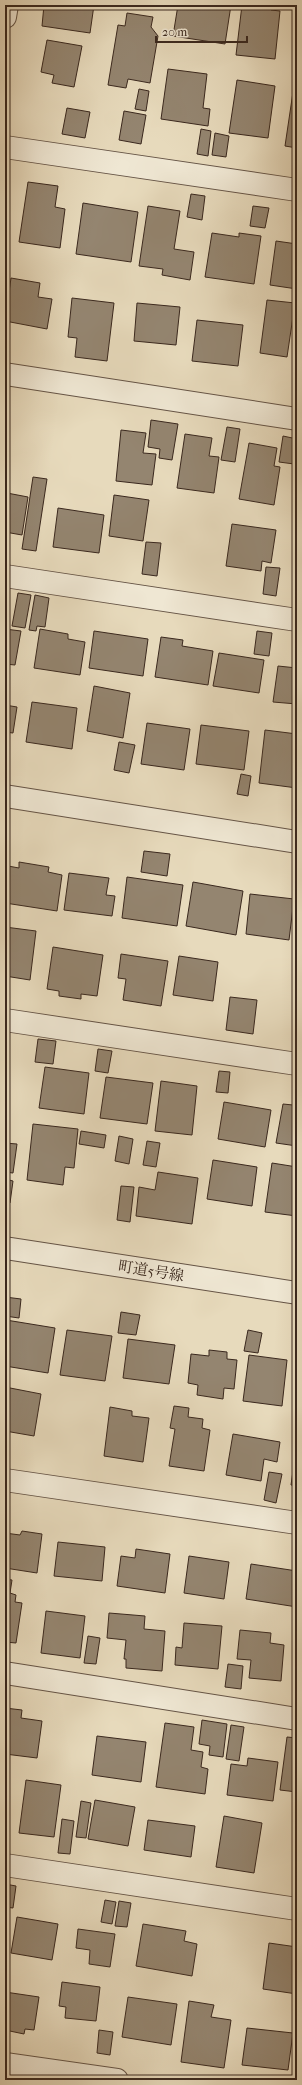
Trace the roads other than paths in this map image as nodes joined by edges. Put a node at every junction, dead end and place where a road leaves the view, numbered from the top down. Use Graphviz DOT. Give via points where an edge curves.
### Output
graph roads {
  1 [pos="7,5"];
  2 [pos="5,18"];
  3 [pos="5,146"];
  4 [pos="297,190"];
  5 [pos="5,374"];
  6 [pos="297,419"];
  7 [pos="5,576"];
  8 [pos="297,620"];
  9 [pos="5,796"];
  10 [pos="297,842"];
  11 [pos="5,1020"];
  12 [pos="297,1064"];
  13 [pos="5,1248"];
  14 [pos="297,1293"];
  15 [pos="5,1480"];
  16 [pos="297,1523"];
  17 [pos="5,1673"];
  18 [pos="297,1719"];
  19 [pos="5,1865"];
  20 [pos="297,1909"];
  21 [pos="5,2064"];
  22 [pos="117,2080"];
  1 -- 2 [label="street"];
  3 -- 4 [label="street"];
  5 -- 6 [label="street"];
  7 -- 8 [label="street"];
  9 -- 10 [label="street"];
  11 -- 12 [label="street"];
  13 -- 14 [label="street, 町道5号線"];
  15 -- 16 [label="street"];
  17 -- 18 [label="street"];
  19 -- 20 [label="street"];
  21 -- 22 [label="street"];
}
